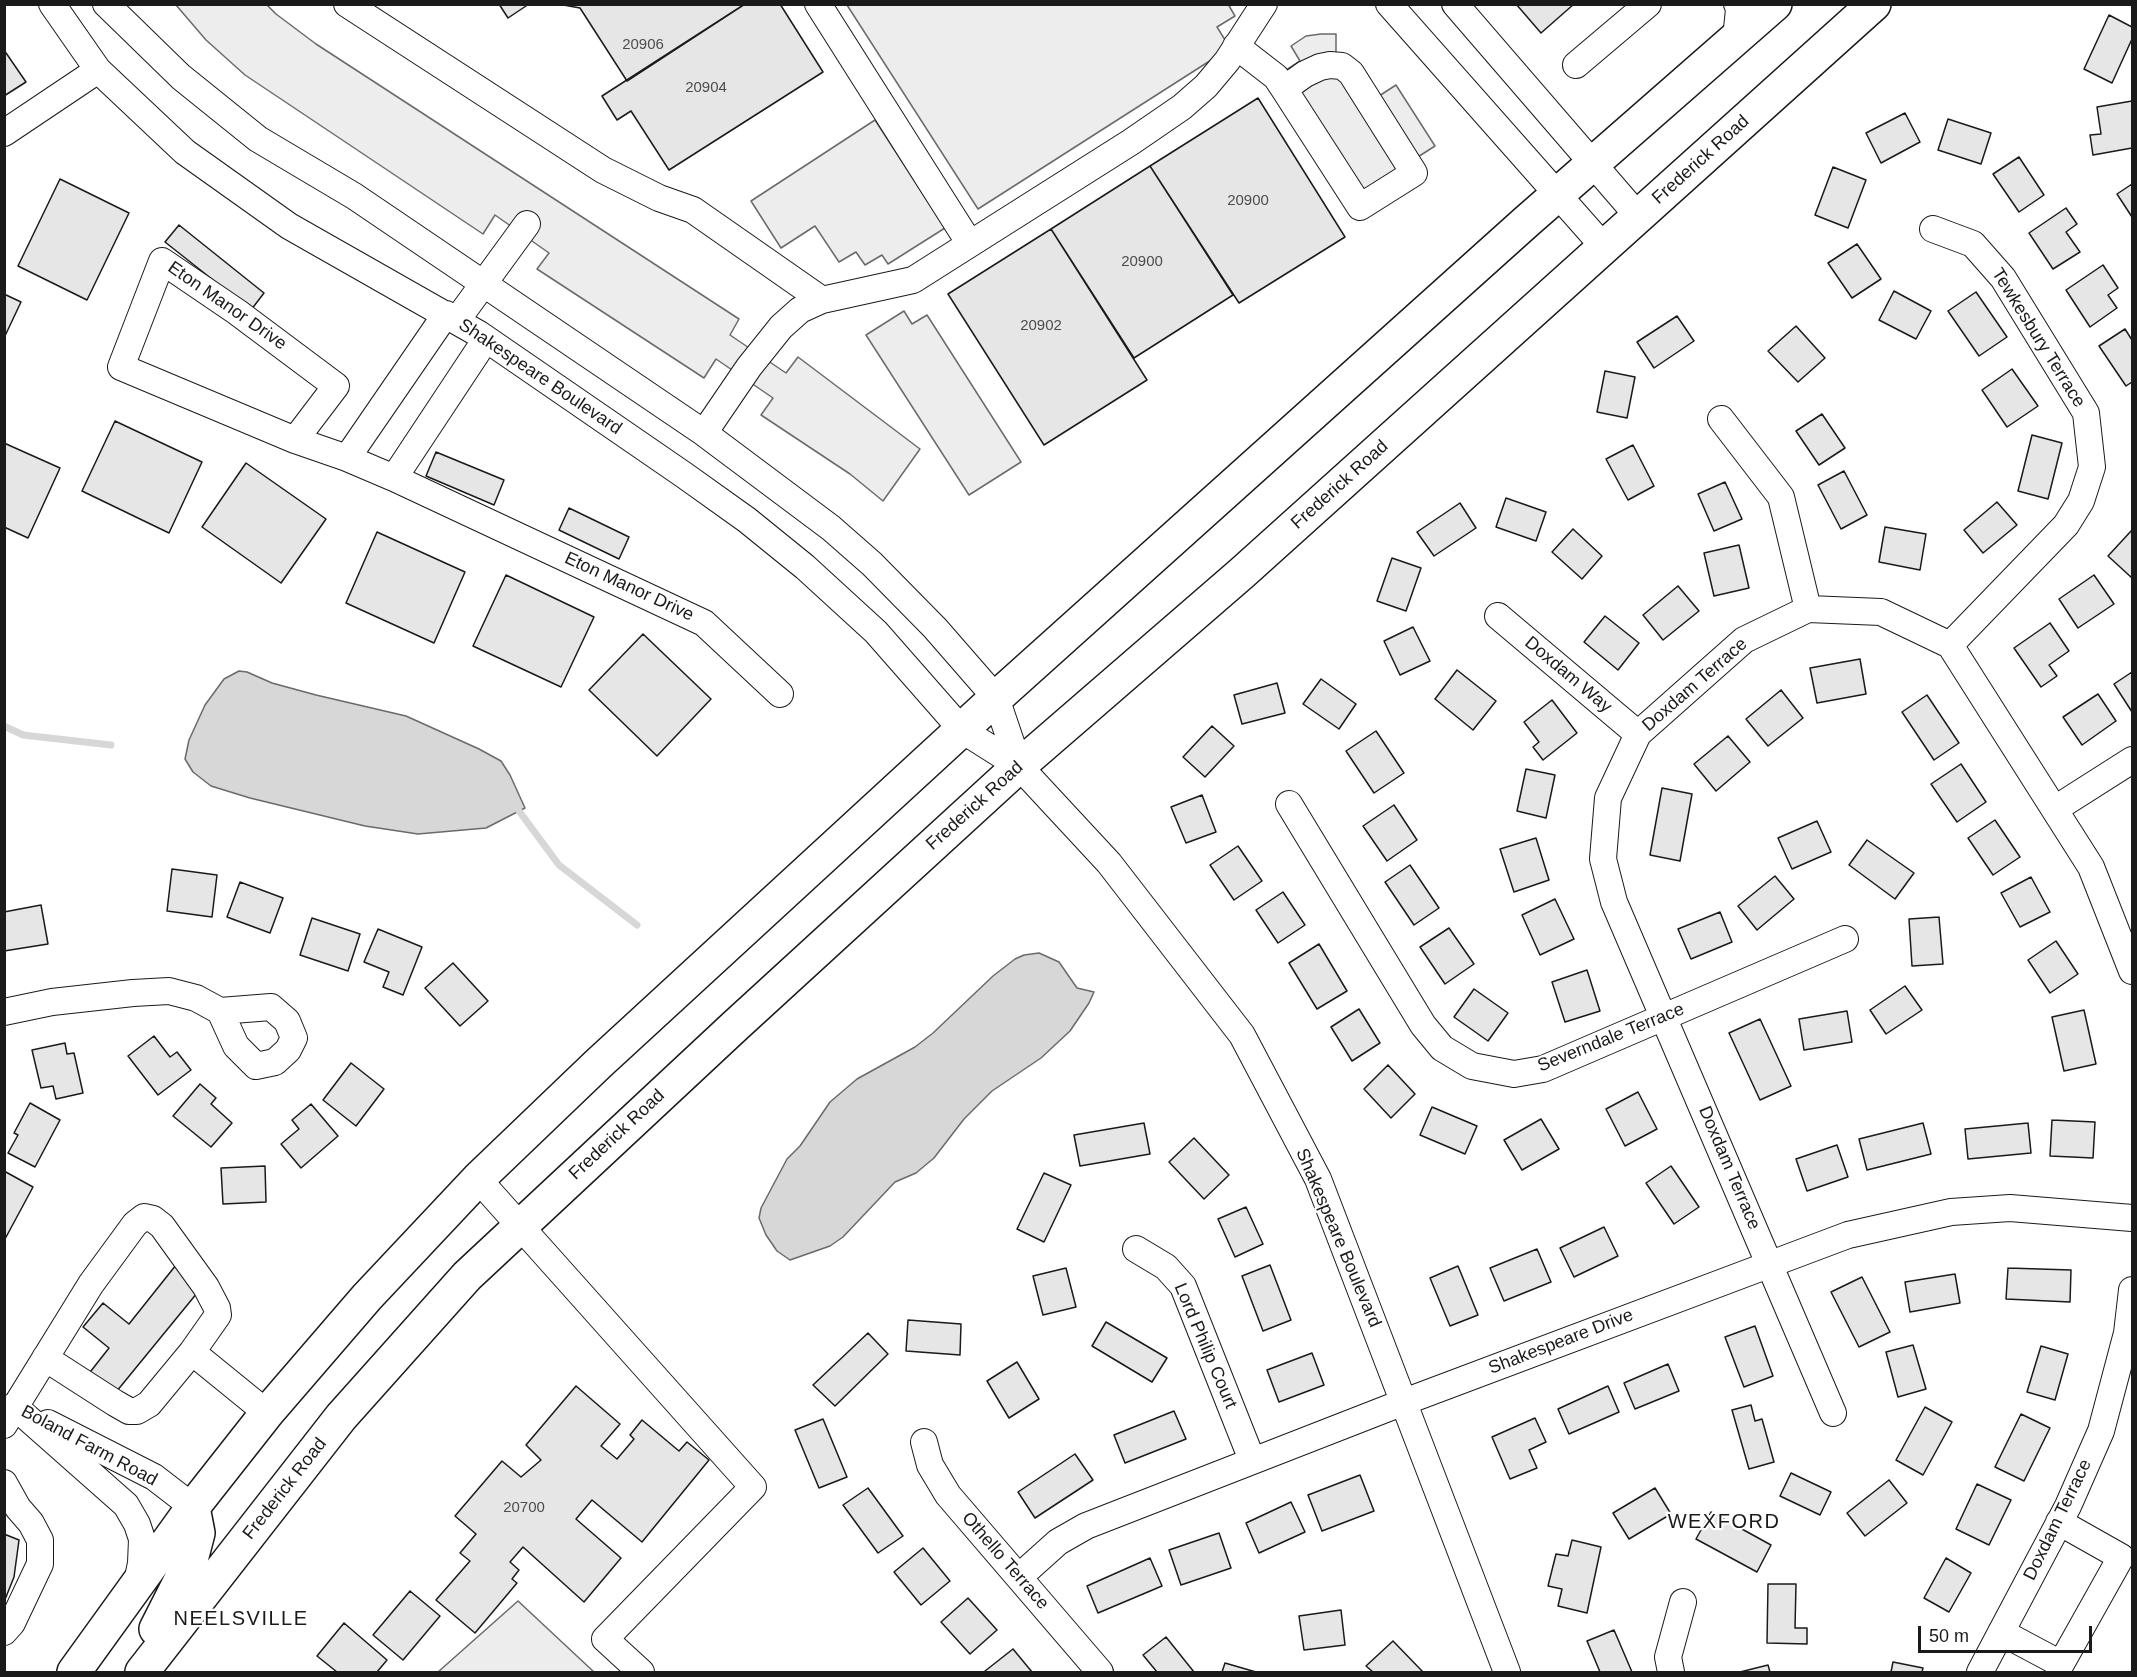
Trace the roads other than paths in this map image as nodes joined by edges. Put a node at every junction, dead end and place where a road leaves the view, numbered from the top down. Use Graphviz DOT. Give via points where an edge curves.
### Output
graph roads {
  1 [pos="52,4"];
  2 [pos="106,4"];
  3 [pos="347,4"];
  4 [pos="818,4"];
  5 [pos="1264,4"];
  6 [pos="1389,4"];
  7 [pos="1455,4"];
  8 [pos="1648,4"];
  9 [pos="1737,4"];
  10 [pos="1775,4"];
  11 [pos="1874,4"];
  12 [pos="1736,39"];
  13 [pos="1236,46"];
  14 [pos="1576,64"];
  15 [pos="98,70"];
  16 [pos="1284,89"];
  17 [pos="4,133"];
  18 [pos="1592,164"];
  19 [pos="1557,194"];
  20 [pos="1638,216"];
  21 [pos="527,224"];
  22 [pos="1933,229"];
  23 [pos="970,244"];
  24 [pos="1604,247"];
  25 [pos="483,284"];
  26 [pos="822,300"];
  27 [pos="452,317"];
  28 [pos="486,339"];
  29 [pos="1721,419"];
  30 [pos="704,433"];
  31 [pos="295,440"];
  32 [pos="347,458"];
  33 [pos="394,478"];
  34 [pos="1808,609"];
  35 [pos="1498,616"];
  36 [pos="1950,645"];
  37 [pos="780,694"];
  38 [pos="996,698"];
  39 [pos="962,730"];
  40 [pos="1638,734"];
  41 [pos="2133,760"];
  42 [pos="1019,766"];
  43 [pos="1289,804"];
  44 [pos="2055,808"];
  45 [pos="1845,939"];
  46 [pos="2133,971"];
  47 [pos="220,1011"];
  48 [pos="4,1012"];
  49 [pos="1664,1017"];
  50 [pos="478,1179"];
  51 [pos="2133,1218"];
  52 [pos="519,1227"];
  53 [pos="1136,1249"];
  54 [pos="1770,1263"];
  55 [pos="2133,1290"];
  56 [pos="192,1352"];
  57 [pos="45,1358"];
  58 [pos="1404,1402"];
  59 [pos="8,1411"];
  60 [pos="267,1413"];
  61 [pos="1833,1413"];
  62 [pos="924,1442"];
  63 [pos="1252,1460"];
  64 [pos="4,1483"];
  65 [pos="193,1507"];
  66 [pos="2059,1522"];
  67 [pos="1019,1576"];
  68 [pos="137,1586"];
  69 [pos="1683,1602"];
  70 [pos="4,1632"];
  71 [pos="2001,1632"];
  72 [pos="74,1672"];
  73 [pos="142,1672"];
  74 [pos="641,1672"];
  75 [pos="1100,1672"];
  76 [pos="1507,1672"];
  77 [pos="1671,1672"];
  78 [pos="1980,1672"];
  1 -- 15 [label="street, Shakespeare Boulevard"];
  2 -- 25 [label="street, Shakespeare Boulevard" via="181,77 258,139 354,196"];
  3 -- 26 [label="street" via="603,170 693,210"];
  4 -- 23 [label="street"];
  5 -- 13 [label="street"];
  6 -- 19 [label="street"];
  7 -- 18 [label="street"];
  8 -- 14 [label="street"];
  9 -- 12 [label="street"];
  10 -- 12 [label="main road"];
  11 -- 20 [label="main road, Frederick Road"];
  12 -- 18 [label="main road"];
  13 -- 16 [label="street" via="1276,77"];
  13 -- 23 [label="street" via="1206,86 1182,107"];
  15 -- 17 [label="street"];
  15 -- 27 [label="street, Shakespeare Boulevard" via="185,152 289,226"];
  16 -- 16 [label="street" via="1360,207 1414,173 1351,73 1342,66 1320,68"];
  18 -- 19 [label="main road"];
  18 -- 20 [label="street"];
  19 -- 24 [label="street"];
  19 -- 38 [label="main road"];
  20 -- 24 [label="main road, Frederick Road"];
  21 -- 25 [label="street"];
  22 -- 36 [label="street, Tewkesbury Terrace" via="1973,244 2004,278 2086,413 2092,467 2081,501 2066,525"];
  23 -- 26 [label="street" via="913,280"];
  24 -- 42 [label="main road, Frederick Road" via="1242,573"];
  25 -- 27 [label="street"];
  25 -- 30 [label="street, Shakespeare Boulevard"];
  26 -- 30 [label="street" via="800,310 781,327"];
  27 -- 28 [label="street, Shakespeare Boulevard"];
  27 -- 32 [label="street"];
  28 -- 33 [label="street"];
  28 -- 39 [label="street, Shakespeare Boulevard" via="747,520 805,567 876,632"];
  29 -- 34 [label="street" via="1781,497"];
  30 -- 38 [label="street, Shakespeare Boulevard" via="799,502 872,564"];
  31 -- 31 [label="street, Eton Manor Drive" via="121,367 162,261 336,386"];
  31 -- 32 [label="street, Eton Manor Drive"];
  32 -- 33 [label="street, Eton Manor Drive"];
  33 -- 37 [label="street, Eton Manor Drive" via="705,623"];
  34 -- 36 [label="street, Doxdam Terrace" via="1881,612"];
  34 -- 40 [label="street, Doxdam Terrace" via="1744,640"];
  35 -- 40 [label="street, Doxdam Way"];
  36 -- 44 [label="street"];
  38 -- 39 [label="main road"];
  38 -- 42 [label="street, Shakespeare Boulevard"];
  39 -- 42 [label="street, Shakespeare Boulevard"];
  39 -- 50 [label="main road"];
  40 -- 49 [label="street, Doxdam Terrace" via="1608,798 1603,860 1614,902"];
  41 -- 44 [label="street"];
  42 -- 52 [label="main road, Frederick Road"];
  42 -- 58 [label="street, Shakespeare Boulevard" via="1109,863 1242,1035 1318,1179"];
  43 -- 49 [label="street, Severndale Terrace" via="1423,1025 1442,1048 1472,1066 1514,1074 1543,1069"];
  44 -- 46 [label="street" via="2091,867"];
  45 -- 49 [label="street, Severndale Terrace"];
  47 -- 48 [label="street" via="196,998 169,991 52,1002"];
  49 -- 54 [label="street, Doxdam Terrace"];
  50 -- 52 [label="street"];
  50 -- 60 [label="main road" via="367,1297"];
  51 -- 54 [label="street, Shakespeare Drive" via="2010,1208 1951,1212 1848,1235"];
  52 -- 73 [label="main road, Frederick Road" via="467,1276 341,1417"];
  52 -- 74 [label="street" via="753,1487 605,1639"];
  53 -- 63 [label="street, Lord Philip Court" via="1166,1267 1183,1286"];
  54 -- 58 [label="street, Shakespeare Drive"];
  54 -- 61 [label="street, Doxdam Terrace"];
  55 -- 66 [label="street, Doxdam Terrace" via="2127,1334 2101,1431"];
  56 -- 57 [label="street" via="149,1404 137,1411 115,1403"];
  56 -- 57 [label="street" via="218,1316 217,1308 162,1226 144,1217 91,1284"];
  56 -- 60 [label="street"];
  57 -- 59 [label="street"];
  58 -- 63 [label="street, Shakespeare Drive"];
  58 -- 76 [label="street, Shakespeare Boulevard"];
  59 -- 65 [label="street, Boland Farm Road" via="154,1477"];
  59 -- 68 [label="street, Boland Farm Road" via="126,1505 142,1539"];
  60 -- 65 [label="main road"];
  62 -- 67 [label="street, Othello Terrace" via="930,1466 948,1495"];
  63 -- 67 [label="street, Shakespeare Drive" via="1086,1526 1058,1542"];
  64 -- 70 [label="street" via="40,1540 40,1564"];
  65 -- 68 [label="main road"];
  65 -- 73 [label="main road" via="198,1533 191,1560 149,1641"];
  66 -- 71 [label="street, Doxdam Terrace"];
  66 -- 71 [label="street" via="2121,1557 2061,1664"];
  67 -- 75 [label="street, Othello Terrace"];
  68 -- 72 [label="main road"];
  69 -- 77 [label="street" via="1668,1657"];
  71 -- 78 [label="street, Doxdam Terrace"];
}
